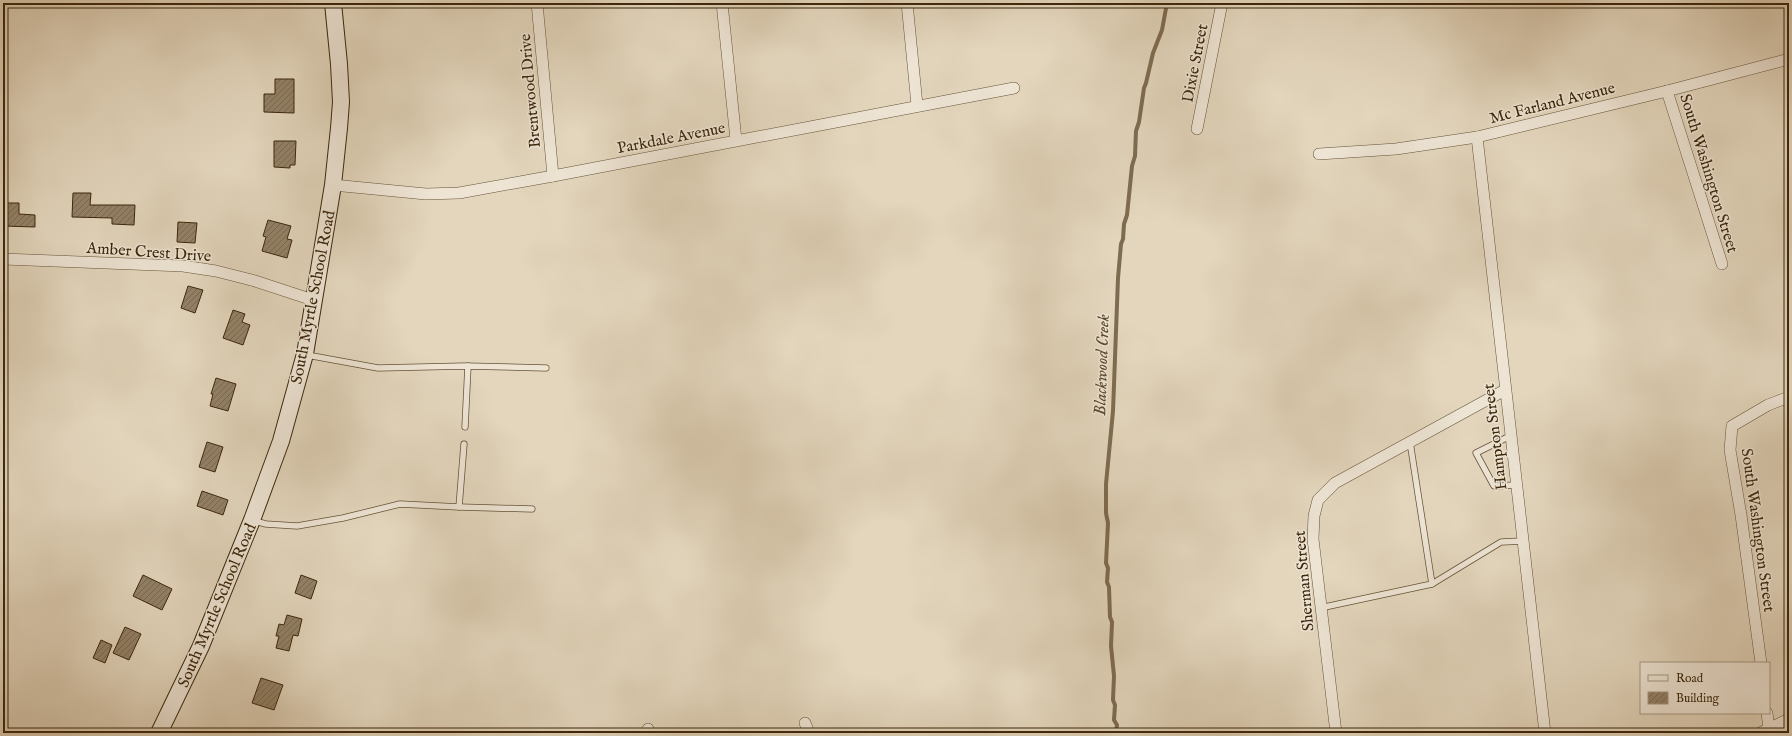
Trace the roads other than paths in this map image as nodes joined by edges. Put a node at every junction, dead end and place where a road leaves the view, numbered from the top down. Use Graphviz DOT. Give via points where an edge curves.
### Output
graph roads {
  1 [pos="333,3"];
  2 [pos="538,3"];
  3 [pos="722,3"];
  4 [pos="907,3"];
  5 [pos="1222,3"];
  6 [pos="1789,59"];
  7 [pos="1014,88"];
  8 [pos="1667,91"];
  9 [pos="917,105"];
  10 [pos="1197,129"];
  11 [pos="1477,137"];
  12 [pos="736,140"];
  13 [pos="1319,154"];
  14 [pos="553,176"];
  15 [pos="333,185"];
  16 [pos="3,259"];
  17 [pos="1722,264"];
  18 [pos="314,300"];
  19 [pos="305,354"];
  20 [pos="468,366"];
  21 [pos="546,368"];
  22 [pos="1505,390"];
  23 [pos="1789,397"];
  24 [pos="465,427"];
  25 [pos="1510,436"];
  26 [pos="1410,441"];
  27 [pos="464,444"];
  28 [pos="1516,485"];
  29 [pos="459,507"];
  30 [pos="532,509"];
  31 [pos="252,520"];
  32 [pos="1523,541"];
  33 [pos="1432,584"];
  34 [pos="1320,608"];
  35 [pos="1761,662"];
  36 [pos="1767,714"];
  37 [pos="1789,720"];
  38 [pos="1765,731"];
  39 [pos="159,733"];
  40 [pos="1336,733"];
  41 [pos="1545,733"];
  1 -- 15 [label="main road, South Myrtle School Road" via="341,102"];
  2 -- 14 [label="street, Brentwood Drive"];
  3 -- 12 [label="street"];
  4 -- 9 [label="street"];
  5 -- 10 [label="street, Dixie Street"];
  6 -- 8 [label="street, Mc Farland Avenue"];
  7 -- 9 [label="street, Parkdale Avenue"];
  8 -- 11 [label="street, Mc Farland Avenue"];
  8 -- 17 [label="street, South Washington Street"];
  9 -- 12 [label="street, Parkdale Avenue"];
  11 -- 13 [label="street, Mc Farland Avenue" via="1396,149"];
  11 -- 22 [label="street, Hampton Street"];
  12 -- 14 [label="street, Parkdale Avenue"];
  14 -- 15 [label="street, Parkdale Avenue" via="459,193 426,194"];
  15 -- 18 [label="main road, South Myrtle School Road"];
  16 -- 18 [label="street, Amber Crest Drive" via="183,266 249,279"];
  18 -- 19 [label="main road, South Myrtle School Road"];
  19 -- 20 [label="lane" via="378,368"];
  19 -- 31 [label="main road, South Myrtle School Road" via="281,441"];
  20 -- 21 [label="lane"];
  20 -- 24 [label="lane"];
  22 -- 25 [label="street, Hampton Street"];
  22 -- 26 [label="street, Sherman Street"];
  23 -- 35 [label="street, South Washington Street" via="1768,405 1732,426 1730,450"];
  25 -- 28 [label="street, Hampton Street"];
  25 -- 28 [label="lane" via="1476,453 1494,486"];
  26 -- 33 [label="lane"];
  26 -- 34 [label="street, Sherman Street" via="1336,483 1318,500 1313,539"];
  27 -- 29 [label="lane"];
  28 -- 32 [label="street, Hampton Street"];
  29 -- 30 [label="lane"];
  29 -- 31 [label="lane" via="400,504 297,526 266,524"];
  31 -- 39 [label="main road, South Myrtle School Road" via="201,646"];
  32 -- 33 [label="lane" via="1501,542"];
  32 -- 41 [label="street, Hampton Street"];
  33 -- 34 [label="lane"];
  34 -- 40 [label="street, Sherman Street"];
  36 -- 38 [label="street"];
  37 -- 38 [label="street"];
}
